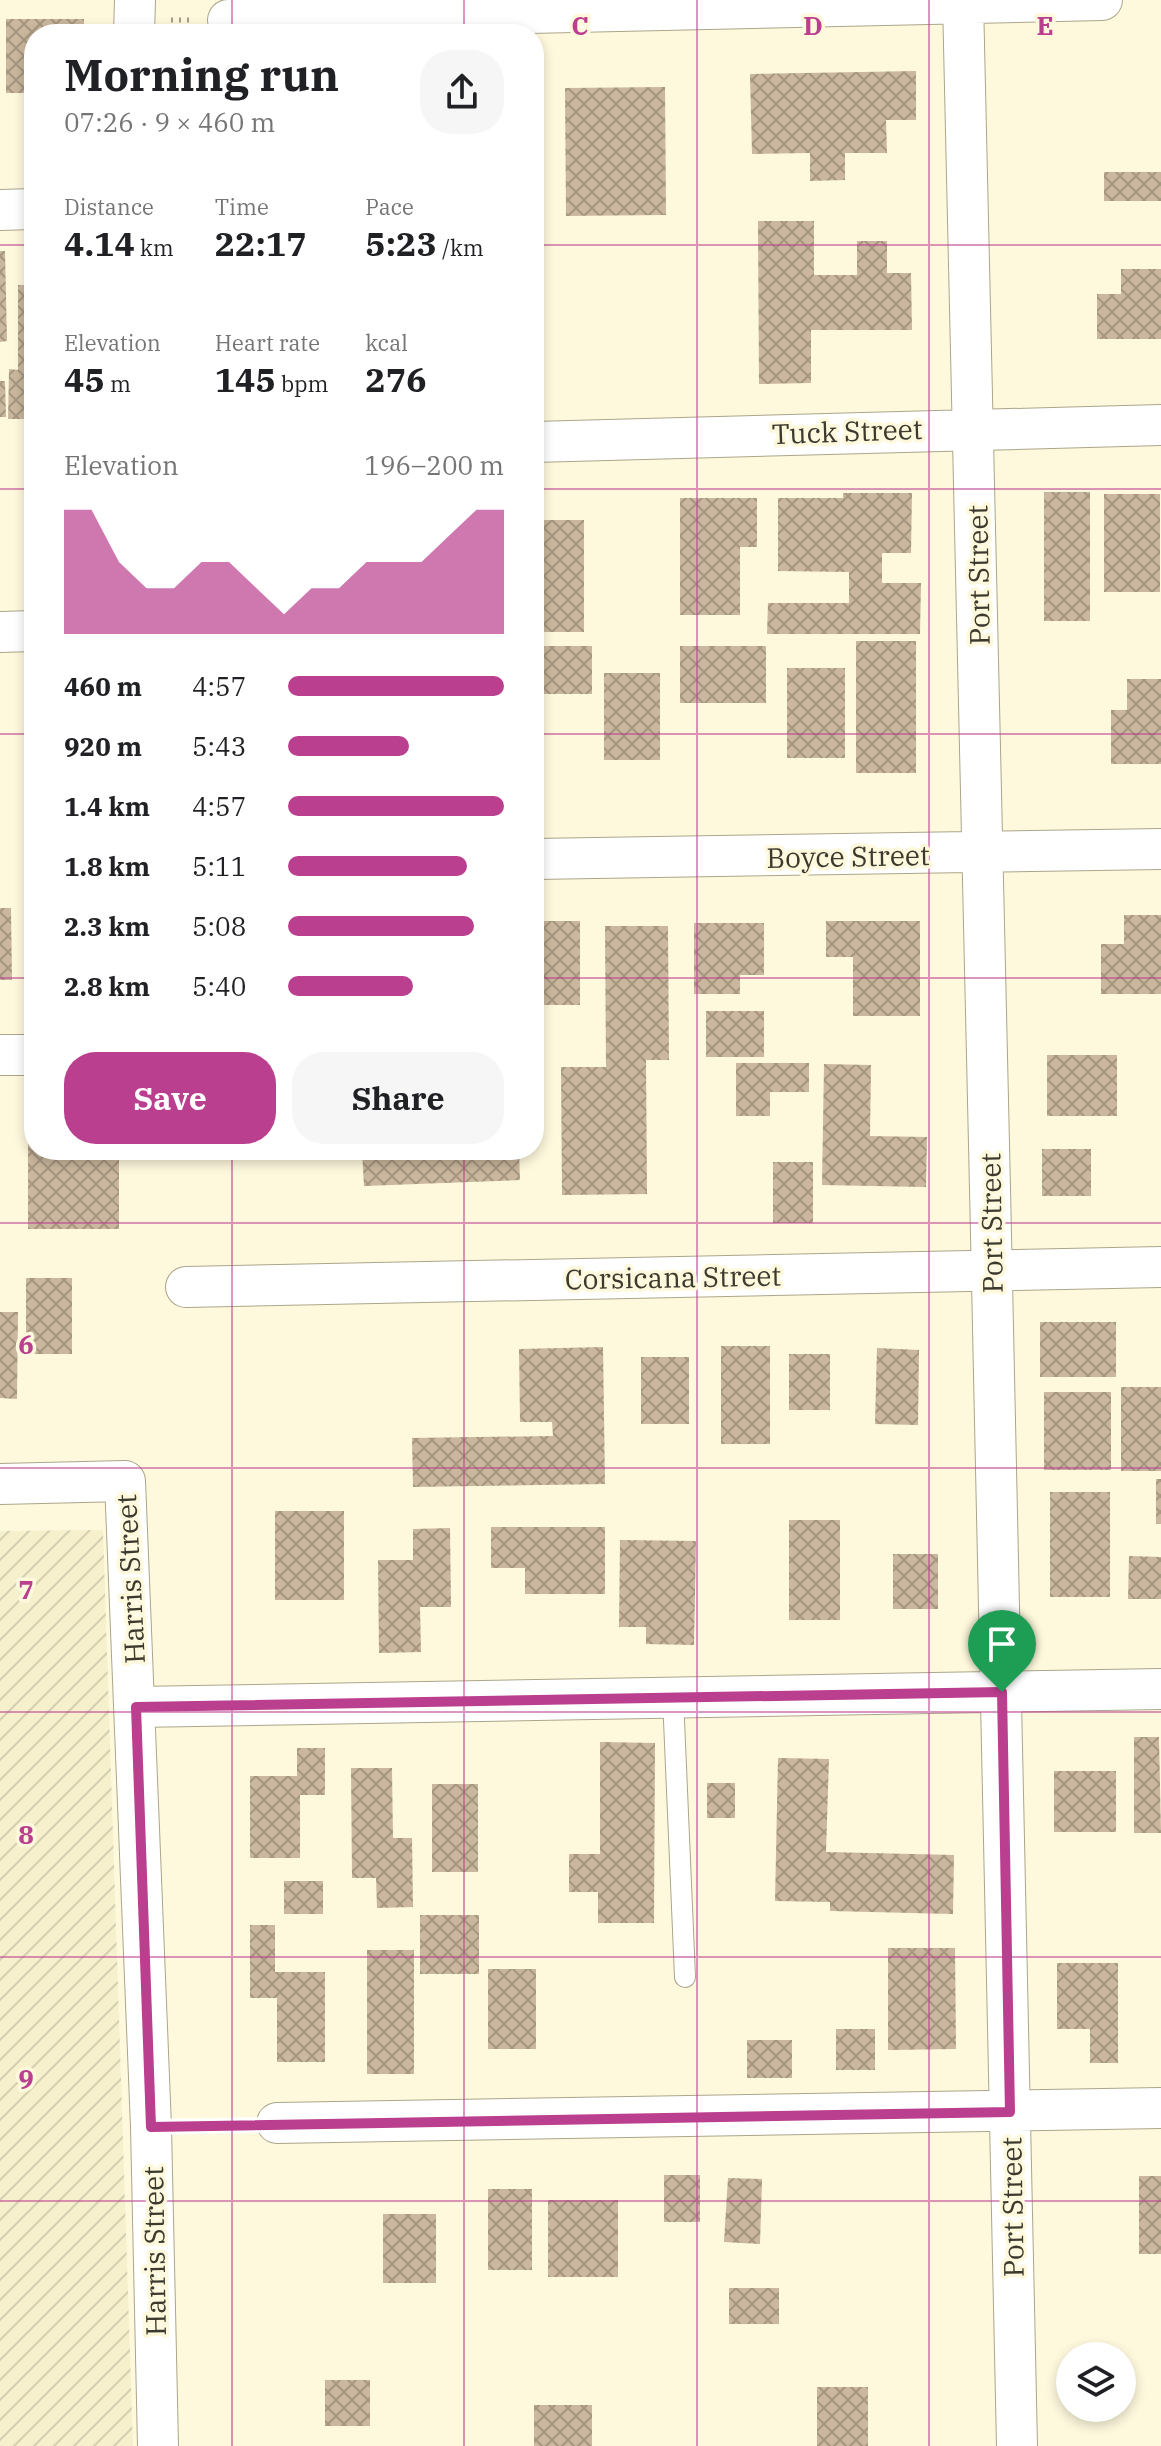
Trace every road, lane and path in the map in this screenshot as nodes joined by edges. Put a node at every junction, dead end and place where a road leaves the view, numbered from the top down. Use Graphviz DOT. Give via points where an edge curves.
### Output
graph roads {
  1 [pos="135,0"];
  2 [pos="1102,0"];
  3 [pos="963,1"];
  4 [pos="212,20"];
  5 [pos="149,24"];
  6 [pos="177,24"];
  7 [pos="24,209"];
  8 [pos="0,210"];
  9 [pos="1161,425"];
  10 [pos="975,427"];
  11 [pos="544,442"];
  12 [pos="24,631"];
  13 [pos="0,632"];
  14 [pos="1161,849"];
  15 [pos="985,854"];
  16 [pos="544,859"];
  17 [pos="0,1055"];
  18 [pos="24,1055"];
  19 [pos="1161,1267"];
  20 [pos="992,1271"];
  21 [pos="186,1287"];
  22 [pos="0,1484"];
  23 [pos="1161,1689"];
  24 [pos="1002,1692"];
  25 [pos="673,1697"];
  26 [pos="136,1707"];
  27 [pos="685,1977"];
  28 [pos="1161,2108"];
  29 [pos="1010,2112"];
  30 [pos="277,2123"];
  31 [pos="151,2127"];
  32 [pos="158,2446"];
  33 [pos="1017,2446"];
  1 -- 5 [label="street"];
  2 -- 3 [label="street"];
  3 -- 4 [label="street"];
  3 -- 10 [label="street, Port Street"];
  4 -- 6 [label="path"];
  7 -- 8 [label="street"];
  9 -- 10 [label="street, Tuck Street"];
  10 -- 11 [label="street, Tuck Street"];
  10 -- 15 [label="street, Port Street"];
  12 -- 13 [label="street"];
  14 -- 15 [label="street, Boyce Street"];
  15 -- 16 [label="street, Boyce Street"];
  15 -- 20 [label="street, Port Street"];
  17 -- 18 [label="street"];
  19 -- 20 [label="street, Corsicana Street"];
  20 -- 21 [label="street, Corsicana Street"];
  20 -- 24 [label="street, Port Street"];
  22 -- 26 [label="street, Harris Street" via="125,1481"];
  23 -- 24 [label="street"];
  24 -- 25 [label="street"];
  24 -- 29 [label="street, Port Street"];
  25 -- 26 [label="street"];
  25 -- 27 [label="lane"];
  26 -- 31 [label="street, Harris Street"];
  28 -- 29 [label="street"];
  29 -- 30 [label="street"];
  29 -- 33 [label="street, Port Street"];
  30 -- 31 [label="path"];
  31 -- 32 [label="street, Harris Street"];
}
